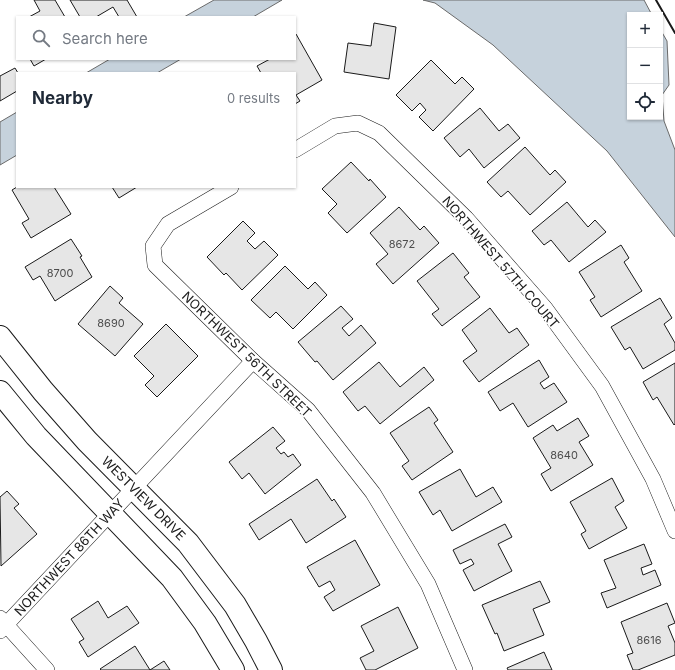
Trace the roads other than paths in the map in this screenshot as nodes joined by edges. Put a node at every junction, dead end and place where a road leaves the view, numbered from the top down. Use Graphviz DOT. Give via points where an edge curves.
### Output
graph roads {
  1 [pos="296,149"];
  2 [pos="229,188"];
  3 [pos="0,337"];
  4 [pos="253,361"];
  5 [pos="0,392"];
  6 [pos="135,488"];
  7 [pos="111,512"];
  8 [pos="675,531"];
  9 [pos="2,624"];
  10 [pos="47,670"];
  11 [pos="233,670"];
  12 [pos="271,670"];
  13 [pos="465,670"];
  1 -- 8 [label="street, NORTHWEST 57TH COURT" via="335,126 358,123 379,133 466,218 545,308 602,386 653,480"];
  2 -- 4 [label="street, NORTHWEST 56TH STREET" via="168,224 153,246 155,265"];
  3 -- 6 [label="street, WESTVIEW DRIVE" via="87,441"];
  4 -- 6 [label="street, NORTHWEST 86TH WAY"];
  4 -- 13 [label="street, NORTHWEST 56TH STREET" via="308,410 373,493 428,584"];
  5 -- 7 [label="street" via="36,436"];
  6 -- 7 [label="street, NORTHWEST 86TH WAY"];
  6 -- 12 [label="street, WESTVIEW DRIVE" via="188,543 215,577 235,605"];
  7 -- 9 [label="street, NORTHWEST 86TH WAY"];
  7 -- 11 [label="street" via="172,578 205,623"];
  9 -- 10 [label="street"];
}
